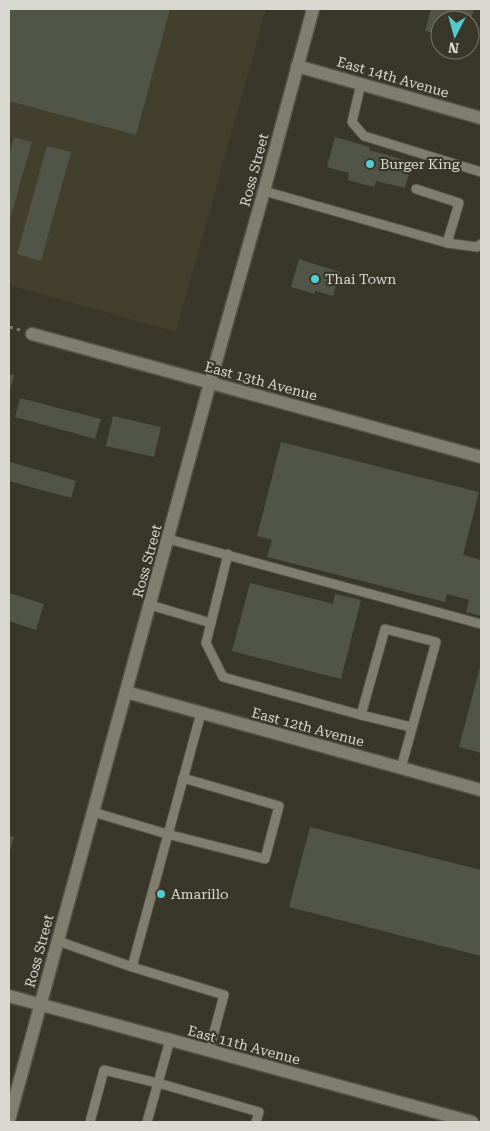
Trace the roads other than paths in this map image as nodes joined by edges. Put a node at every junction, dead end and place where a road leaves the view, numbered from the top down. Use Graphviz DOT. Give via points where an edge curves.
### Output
graph roads {
  1 [pos="313,9"];
  2 [pos="297,66"];
  3 [pos="361,84"];
  4 [pos="481,118"];
  5 [pos="481,172"];
  6 [pos="416,189"];
  7 [pos="264,191"];
  8 [pos="447,243"];
  9 [pos="481,244"];
  10 [pos="32,334"];
  11 [pos="210,383"];
  12 [pos="481,457"];
  13 [pos="168,539"];
  14 [pos="228,554"];
  15 [pos="150,606"];
  16 [pos="211,623"];
  17 [pos="481,624"];
  18 [pos="126,692"];
  19 [pos="201,714"];
  20 [pos="361,715"];
  21 [pos="411,728"];
  22 [pos="401,768"];
  23 [pos="183,778"];
  24 [pos="481,790"];
  25 [pos="93,812"];
  26 [pos="167,834"];
  27 [pos="58,941"];
  28 [pos="132,967"];
  29 [pos="9,996"];
  30 [pos="40,1004"];
  31 [pos="170,1040"];
  32 [pos="209,1051"];
  33 [pos="158,1083"];
  34 [pos="9,1120"];
  35 [pos="90,1122"];
  36 [pos="147,1122"];
  37 [pos="256,1122"];
  38 [pos="472,1122"];
  1 -- 2 [label="street, Ross Street"];
  2 -- 3 [label="street, East 14th Avenue"];
  2 -- 7 [label="street, Ross Street"];
  3 -- 4 [label="street, East 14th Avenue"];
  3 -- 5 [label="lane" via="352,122 364,136"];
  6 -- 8 [label="lane" via="459,203"];
  7 -- 8 [label="lane"];
  7 -- 11 [label="street, Ross Street"];
  8 -- 9 [label="lane" via="478,248"];
  10 -- 11 [label="street, East 13th Avenue"];
  11 -- 12 [label="street, East 13th Avenue"];
  11 -- 13 [label="street, Ross Street"];
  13 -- 14 [label="lane"];
  13 -- 15 [label="street, Ross Street"];
  14 -- 16 [label="lane"];
  14 -- 17 [label="lane"];
  15 -- 16 [label="lane"];
  15 -- 18 [label="street, Ross Street"];
  16 -- 20 [label="lane" via="206,643 223,677"];
  18 -- 19 [label="street, East 12th Avenue"];
  18 -- 25 [label="street, Ross Street"];
  19 -- 22 [label="street, East 12th Avenue"];
  19 -- 23 [label="lane"];
  20 -- 21 [label="lane"];
  20 -- 21 [label="lane" via="385,629 394,631 436,642"];
  21 -- 22 [label="lane"];
  22 -- 24 [label="street, East 12th Avenue"];
  23 -- 26 [label="lane"];
  23 -- 26 [label="lane" via="279,806 265,859"];
  25 -- 26 [label="lane"];
  25 -- 27 [label="street, Ross Street"];
  26 -- 28 [label="lane"];
  27 -- 28 [label="lane"];
  27 -- 30 [label="street, Ross Street"];
  28 -- 32 [label="lane" via="224,996"];
  29 -- 30 [label="street, East 11th Avenue"];
  30 -- 31 [label="street, East 11th Avenue"];
  30 -- 34 [label="street, Ross Street"];
  31 -- 32 [label="street, East 11th Avenue"];
  31 -- 33 [label="lane"];
  32 -- 38 [label="street, East 11th Avenue"];
  33 -- 35 [label="lane" via="104,1070"];
  33 -- 36 [label="lane"];
  33 -- 37 [label="lane" via="259,1112"];
}
